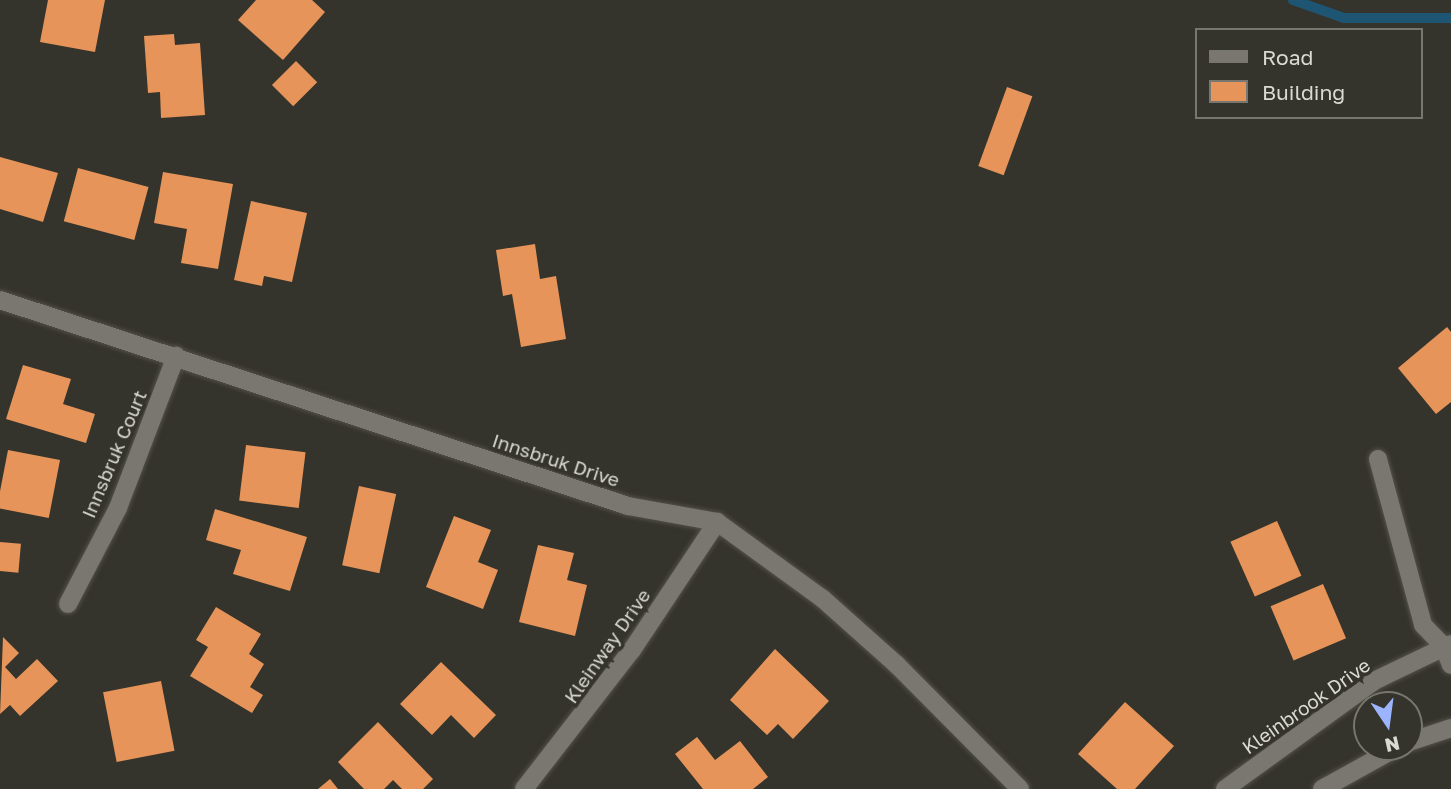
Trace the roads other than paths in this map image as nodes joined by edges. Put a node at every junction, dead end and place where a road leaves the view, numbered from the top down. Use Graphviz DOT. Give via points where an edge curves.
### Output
graph roads {
  1 [pos="0,300"];
  2 [pos="176,356"];
  3 [pos="1378,459"];
  4 [pos="718,522"];
  5 [pos="68,604"];
  6 [pos="1447,645"];
  7 [pos="1451,665"];
  8 [pos="1451,728"];
  9 [pos="1423,737"];
  10 [pos="1373,761"];
  11 [pos="524,789"];
  12 [pos="1020,789"];
  13 [pos="1225,789"];
  14 [pos="1322,789"];
  1 -- 2 [label="street, Innsbruk Drive"];
  2 -- 4 [label="street, Innsbruk Drive" via="628,506"];
  2 -- 5 [label="street, Innsbruk Court" via="118,508"];
  3 -- 6 [label="street" via="1423,625"];
  4 -- 11 [label="street, Kleinway Drive" via="632,650"];
  4 -- 12 [label="street, Innsbruk Drive" via="823,599 896,664"];
  6 -- 7 [label="street"];
  6 -- 13 [label="street, Kleinbrook Drive" via="1374,681"];
  8 -- 9 [label="street"];
  10 -- 14 [label="street"];
}
